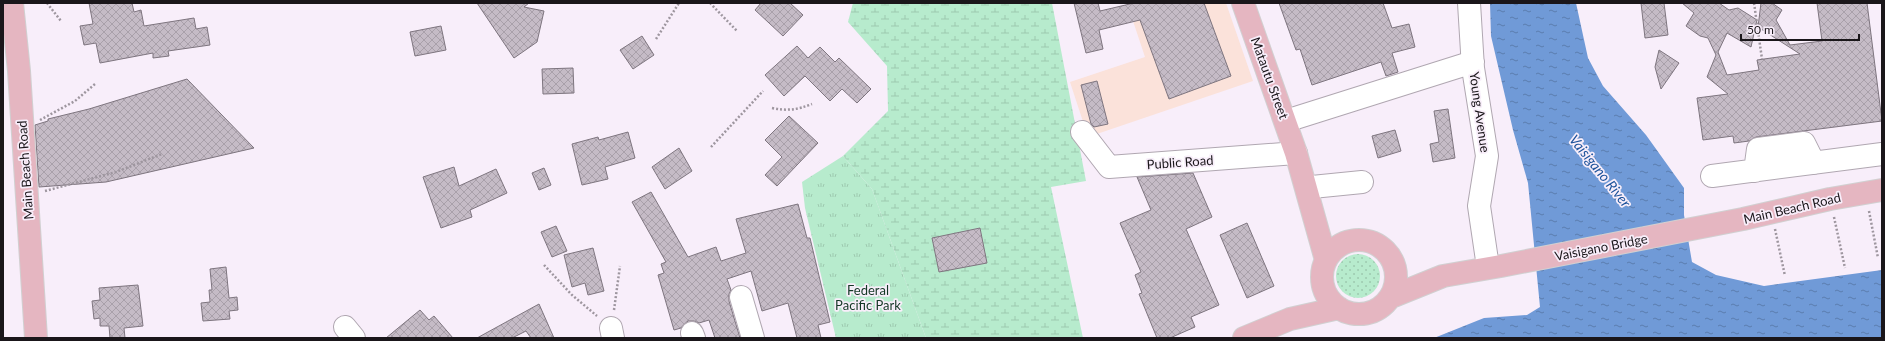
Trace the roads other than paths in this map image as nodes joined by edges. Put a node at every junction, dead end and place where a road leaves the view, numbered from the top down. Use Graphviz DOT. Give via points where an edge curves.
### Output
graph roads {
  1 [pos="12,3"];
  2 [pos="1243,3"];
  3 [pos="1469,3"];
  4 [pos="1473,62"];
  5 [pos="1286,121"];
  6 [pos="1082,132"];
  7 [pos="1296,153"];
  8 [pos="1882,154"];
  9 [pos="1712,176"];
  10 [pos="1362,182"];
  11 [pos="1312,187"];
  12 [pos="1874,192"];
  13 [pos="1701,227"];
  14 [pos="1350,242"];
  15 [pos="1326,260"];
  16 [pos="1494,267"];
  17 [pos="1396,268"];
  18 [pos="1443,276"];
  19 [pos="1323,283"];
  20 [pos="740,297"];
  21 [pos="1391,297"];
  22 [pos="1339,308"];
  23 [pos="1290,318"];
  24 [pos="36,338"];
  25 [pos="753,338"];
  26 [pos="1244,338"];
  1 -- 24 [label="main road, Main Beach Road"];
  2 -- 5 [label="main road, Matautu Street"];
  3 -- 4 [label="street, Young Avenue"];
  4 -- 5 [label="street"];
  4 -- 16 [label="street, Young Avenue" via="1487,156 1479,206"];
  5 -- 7 [label="main road, Matautu Street"];
  6 -- 7 [label="street, Public Road" via="1109,167"];
  7 -- 11 [label="main road, Matautu Street"];
  7 -- 15 [label="main road, Matautu Street"];
  8 -- 9 [label="street"];
  10 -- 11 [label="street"];
  11 -- 14 [label="main road, Matautu Street" via="1334,229"];
  12 -- 13 [label="main road, Main Beach Road"];
  13 -- 16 [label="main road, Vaisigano Bridge"];
  14 -- 15 [label="main road" via="1334,250"];
  14 -- 17 [label="main road" via="1357,240 1380,247"];
  15 -- 19 [label="main road"];
  16 -- 18 [label="main road"];
  17 -- 18 [label="main road"];
  17 -- 21 [label="main road" via="1397,279"];
  18 -- 21 [label="main road"];
  19 -- 22 [label="main road" via="1329,297"];
  19 -- 23 [label="main road" via="1302,311"];
  20 -- 25 [label="street"];
  21 -- 22 [label="main road" via="1380,309 1369,313 1348,313"];
  22 -- 23 [label="main road"];
  23 -- 26 [label="main road"];
}
